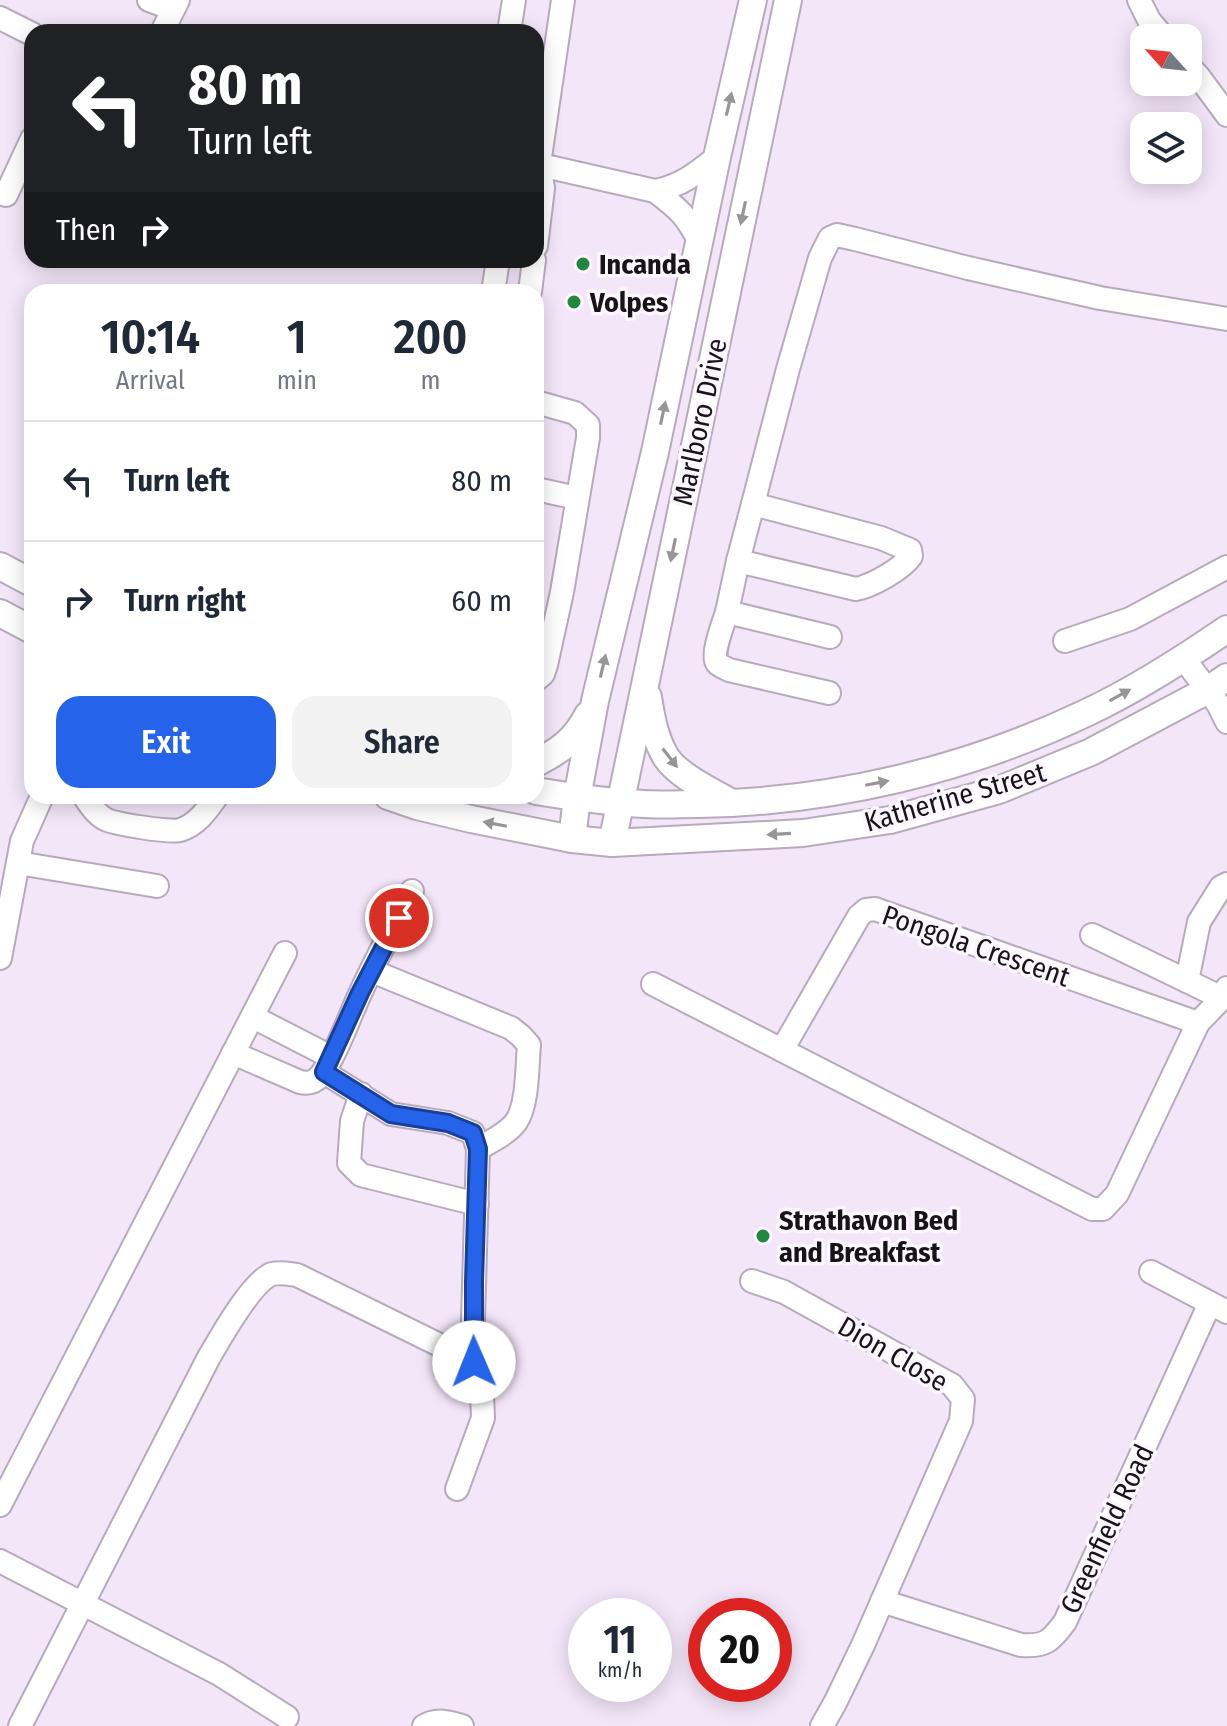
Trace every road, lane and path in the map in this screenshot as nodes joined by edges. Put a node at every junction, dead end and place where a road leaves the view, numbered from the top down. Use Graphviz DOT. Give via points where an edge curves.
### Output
graph roads {
  1 [pos="149,0"];
  2 [pos="514,0"];
  3 [pos="563,0"];
  4 [pos="753,0"];
  5 [pos="788,0"];
  6 [pos="1139,0"];
  7 [pos="175,5"];
  8 [pos="0,18"];
  9 [pos="166,24"];
  10 [pos="510,24"];
  11 [pos="1152,24"];
  12 [pos="24,30"];
  13 [pos="1202,83"];
  14 [pos="1227,115"];
  15 [pos="544,120"];
  16 [pos="24,156"];
  17 [pos="717,157"];
  18 [pos="544,166"];
  19 [pos="655,191"];
  20 [pos="6,195"];
  21 [pos="700,243"];
  22 [pos="1227,319"];
  23 [pos="544,404"];
  24 [pos="544,491"];
  25 [pos="577,498"];
  26 [pos="753,504"];
  27 [pos="738,561"];
  28 [pos="0,566"];
  29 [pos="1227,567"];
  30 [pos="24,579"];
  31 [pos="727,612"];
  32 [pos="0,613"];
  33 [pos="24,626"];
  34 [pos="1227,629"];
  35 [pos="830,637"];
  36 [pos="1065,641"];
  37 [pos="1184,659"];
  38 [pos="544,671"];
  39 [pos="1218,684"];
  40 [pos="646,686"];
  41 [pos="829,693"];
  42 [pos="595,701"];
  43 [pos="1227,722"];
  44 [pos="544,759"];
  45 [pos="544,792"];
  46 [pos="577,798"];
  47 [pos="620,802"];
  48 [pos="732,803"];
  49 [pos="37,804"];
  50 [pos="89,804"];
  51 [pos="211,804"];
  52 [pos="411,804"];
  53 [pos="572,839"];
  54 [pos="612,843"];
  55 [pos="13,847"];
  56 [pos="1227,884"];
  57 [pos="157,886"];
  58 [pos="412,891"];
  59 [pos="1092,935"];
  60 [pos="285,953"];
  61 [pos="0,958"];
  62 [pos="372,971"];
  63 [pos="1187,981"];
  64 [pos="653,984"];
  65 [pos="1224,993"];
  66 [pos="253,1017"];
  67 [pos="1198,1023"];
  68 [pos="295,1039"];
  69 [pos="782,1050"];
  70 [pos="233,1053"];
  71 [pos="327,1064"];
  72 [pos="280,1073"];
  73 [pos="361,1094"];
  74 [pos="478,1149"];
  75 [pos="477,1204"];
  76 [pos="1151,1272"];
  77 [pos="752,1281"];
  78 [pos="1219,1307"];
  79 [pos="474,1362"];
  80 [pos="457,1489"];
  81 [pos="0,1505"];
  82 [pos="0,1561"];
  83 [pos="882,1601"];
  84 [pos="83,1604"];
  85 [pos="287,1717"];
  86 [pos="426,1725"];
  87 [pos="20,1726"];
  88 [pos="462,1726"];
  89 [pos="822,1726"];
  1 -- 7 [label="street"];
  2 -- 10 [label="street"];
  3 -- 15 [label="street"];
  17 -- 4 [label="main road, Marlboro Drive, one-way"];
  5 -- 40 [label="main road, Marlboro Drive, one-way"];
  6 -- 11 [label="street"];
  7 -- 9 [label="street"];
  8 -- 12 [label="street"];
  13 -- 14 [label="street"];
  16 -- 20 [label="street"];
  17 -- 19 [label="street" via="691,178"];
  17 -- 21 [label="main road, Marlboro Drive"];
  18 -- 19 [label="street"];
  19 -- 21 [label="street" via="681,210"];
  42 -- 21 [label="main road, Marlboro Drive, one-way"];
  22 -- 26 [label="street" via="1100,298 837,235 820,258"];
  23 -- 25 [label="street" via="575,413 588,425"];
  24 -- 25 [label="street"];
  25 -- 38 [label="street"];
  26 -- 27 [label="street"];
  26 -- 27 [label="street" via="881,538 910,550 911,556 856,589"];
  27 -- 31 [label="street"];
  28 -- 30 [label="main road"];
  29 -- 36 [label="street" via="1130,619"];
  31 -- 35 [label="street"];
  31 -- 41 [label="street" via="716,650 718,665"];
  32 -- 33 [label="main road"];
  34 -- 37 [label="main road, Katherine Street"];
  37 -- 39 [label="street"];
  48 -- 37 [label="main road, Katherine Street, one-way" via="800,798 955,764 1089,712"];
  39 -- 43 [label="street"];
  39 -- 54 [label="main road, Katherine Street, one-way" via="1061,766 999,790 890,820 803,833"];
  40 -- 47 [label="main road, Marlboro Drive"];
  40 -- 48 [label="main road, one-way" via="653,728 666,759"];
  42 -- 44 [label="main road" via="570,743"];
  42 -- 46 [label="main road, Marlboro Drive"];
  45 -- 46 [label="main road, Katherine Street"];
  46 -- 47 [label="main road, Katherine Street"];
  46 -- 53 [label="main road, Marlboro Drive"];
  47 -- 48 [label="main road, Katherine Street"];
  47 -- 54 [label="main road, Marlboro Drive"];
  49 -- 55 [label="street"];
  50 -- 51 [label="street" via="113,823 178,831"];
  53 -- 52 [label="main road, Katherine Street, one-way"];
  53 -- 54 [label="main road, Katherine Street"];
  55 -- 57 [label="street"];
  55 -- 61 [label="street"];
  56 -- 63 [label="street" via="1199,922"];
  58 -- 62 [label="street"];
  59 -- 63 [label="street"];
  60 -- 66 [label="street"];
  62 -- 71 [label="street"];
  62 -- 74 [label="street" via="511,1028 529,1045 523,1106 516,1121"];
  63 -- 65 [label="street"];
  64 -- 69 [label="street"];
  65 -- 67 [label="street"];
  66 -- 68 [label="street"];
  66 -- 70 [label="street"];
  67 -- 69 [label="street, Pongola Crescent" via="875,909 859,916"];
  67 -- 69 [label="street" via="1117,1194 1103,1209 1092,1209"];
  68 -- 71 [label="street"];
  68 -- 72 [label="street"];
  70 -- 72 [label="street"];
  70 -- 81 [label="street"];
  71 -- 72 [label="street" via="308,1084"];
  71 -- 73 [label="street"];
  73 -- 74 [label="street" via="391,1114 448,1123 473,1133"];
  73 -- 75 [label="street" via="352,1121 349,1163 361,1175"];
  74 -- 75 [label="street"];
  75 -- 79 [label="street"];
  76 -- 78 [label="street"];
  77 -- 83 [label="street, Dion Close" via="784,1292 952,1385 963,1399 961,1421"];
  78 -- 83 [label="street, Greenfield Road" via="1057,1634 1046,1643 1021,1645"];
  79 -- 80 [label="street" via="481,1374 483,1418"];
  79 -- 84 [label="street" via="297,1275 272,1274 262,1280 222,1333"];
  82 -- 84 [label="street"];
  83 -- 89 [label="street"];
  84 -- 85 [label="street" via="219,1674"];
  84 -- 87 [label="street"];
  86 -- 88 [label="street" via="440,1720"];
}
